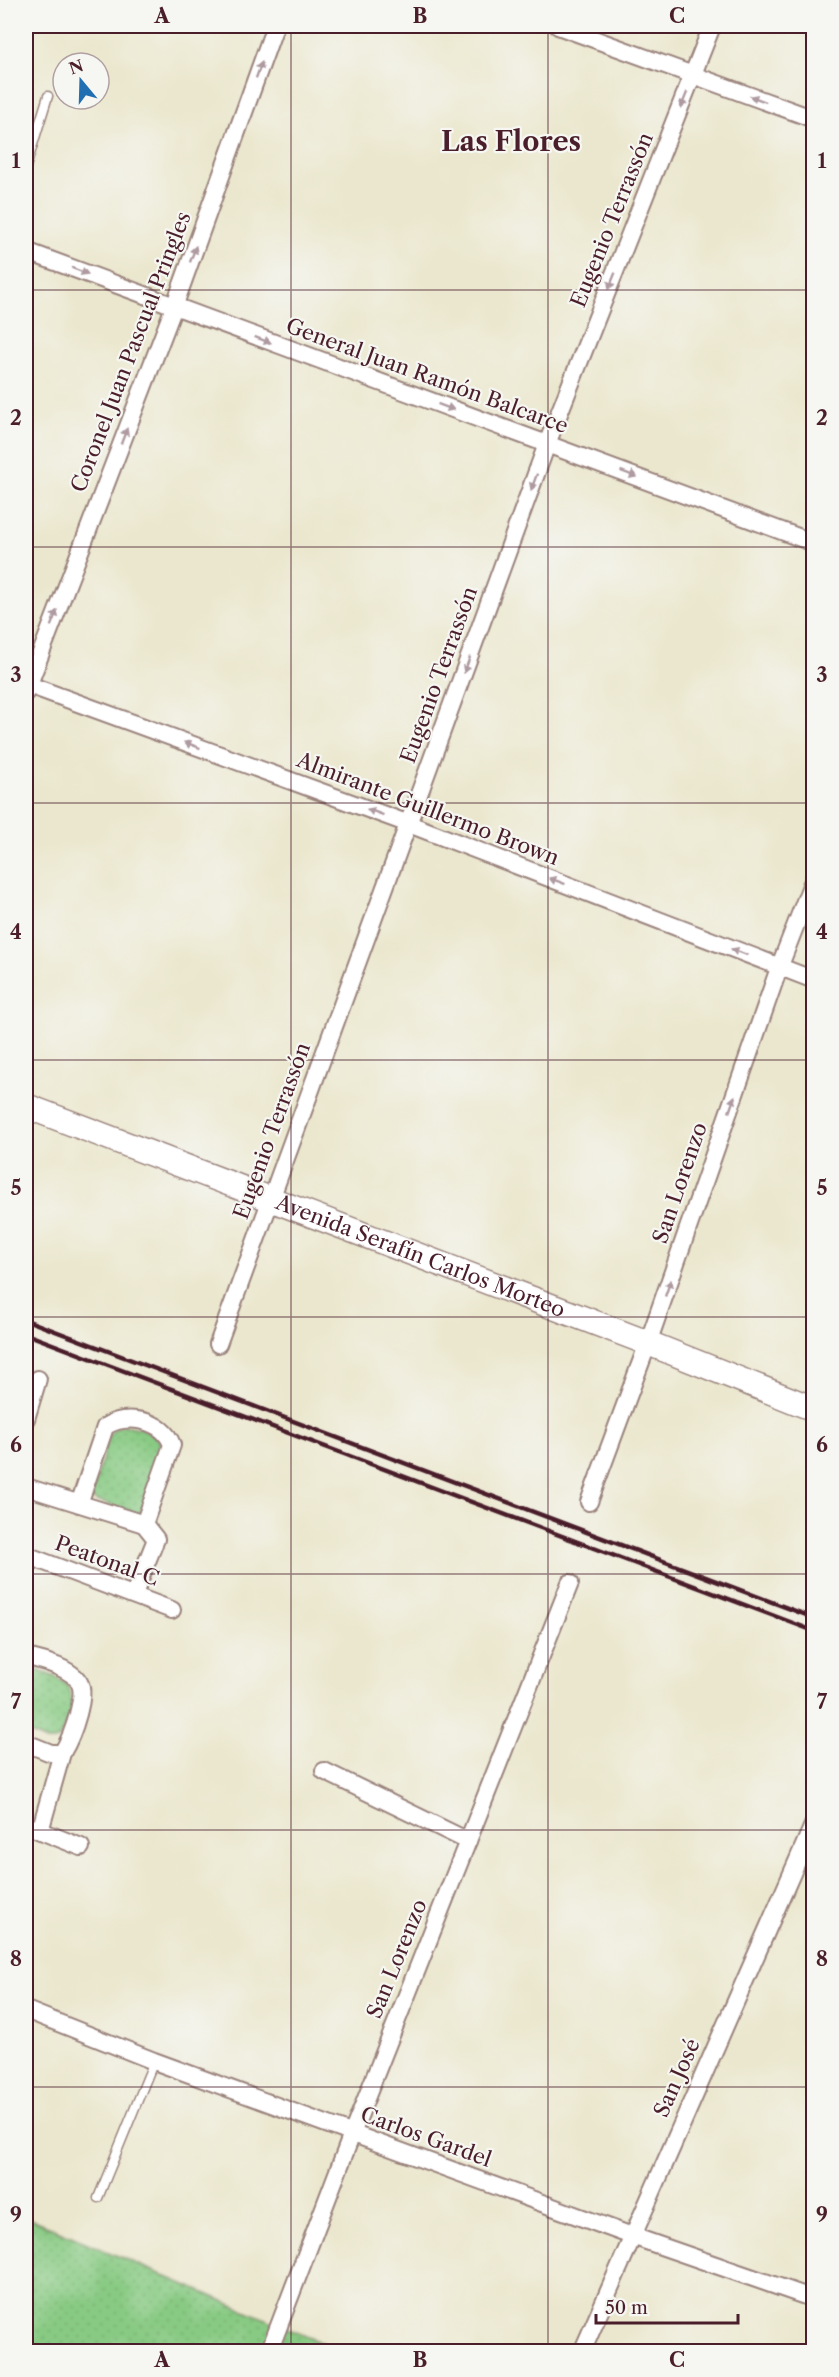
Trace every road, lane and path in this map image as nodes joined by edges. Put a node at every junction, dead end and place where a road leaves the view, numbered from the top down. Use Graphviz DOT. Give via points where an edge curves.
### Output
graph roads {
  1 [pos="275,26"];
  2 [pos="558,26"];
  3 [pos="712,26"];
  4 [pos="694,76"];
  5 [pos="48,96"];
  6 [pos="813,119"];
  7 [pos="26,167"];
  8 [pos="26,251"];
  9 [pos="174,307"];
  10 [pos="547,444"];
  11 [pos="813,543"];
  12 [pos="26,687"];
  13 [pos="409,824"];
  14 [pos="813,878"];
  15 [pos="779,968"];
  16 [pos="813,980"];
  17 [pos="26,1106"];
  18 [pos="271,1200"];
  19 [pos="648,1343"];
  20 [pos="218,1344"];
  21 [pos="38,1379"];
  22 [pos="813,1409"];
  23 [pos="26,1419"];
  24 [pos="26,1487"];
  25 [pos="589,1502"];
  26 [pos="79,1504"];
  27 [pos="144,1524"];
  28 [pos="26,1555"];
  29 [pos="570,1583"];
  30 [pos="134,1594"];
  31 [pos="172,1610"];
  32 [pos="26,1658"];
  33 [pos="26,1743"];
  34 [pos="62,1753"];
  35 [pos="324,1771"];
  36 [pos="813,1822"];
  37 [pos="33,1828"];
  38 [pos="468,1841"];
  39 [pos="81,1847"];
  40 [pos="808,1852"];
  41 [pos="26,2010"];
  42 [pos="154,2061"];
  43 [pos="352,2134"];
  44 [pos="98,2198"];
  45 [pos="632,2236"];
  46 [pos="813,2299"];
  47 [pos="269,2352"];
  48 [pos="582,2352"];
  9 -- 1 [label="street, Coronel Juan Pascual Pringles, one-way"];
  2 -- 4 [label="street"];
  3 -- 4 [label="street, Eugenio Terrassón"];
  6 -- 4 [label="street, one-way"];
  4 -- 10 [label="street, Eugenio Terrassón, one-way"];
  5 -- 7 [label="lane"];
  8 -- 9 [label="street, General Juan Ramón Balcarce, one-way"];
  9 -- 10 [label="street, General Juan Ramón Balcarce, one-way"];
  12 -- 9 [label="street, Coronel Juan Pascual Pringles, one-way"];
  10 -- 11 [label="street, General Juan Ramón Balcarce, one-way"];
  10 -- 13 [label="street, Eugenio Terrassón, one-way"];
  13 -- 12 [label="street, Almirante Guillermo Brown, one-way"];
  15 -- 13 [label="street, Almirante Guillermo Brown, one-way"];
  13 -- 18 [label="street, Eugenio Terrassón"];
  14 -- 15 [label="street, San Lorenzo"];
  15 -- 16 [label="street, Almirante Guillermo Brown"];
  19 -- 15 [label="street, San Lorenzo, one-way"];
  17 -- 18 [label="main road, Avenida Serafín Carlos Morteo"];
  18 -- 19 [label="main road, Avenida Serafín Carlos Morteo"];
  18 -- 20 [label="street, Eugenio Terrassón"];
  19 -- 22 [label="main road, Avenida Serafín Carlos Morteo"];
  19 -- 25 [label="street, San Lorenzo"];
  21 -- 23 [label="street"];
  24 -- 26 [label="street"];
  26 -- 27 [label="street"];
  26 -- 27 [label="street" via="105,1427 114,1420 147,1422 162,1428 172,1445"];
  27 -- 30 [label="street" via="156,1539"];
  28 -- 30 [label="street, Peatonal C"];
  29 -- 38 [label="street, San Lorenzo"];
  30 -- 31 [label="street, Peatonal C"];
  32 -- 34 [label="street" via="58,1667 81,1684 82,1699 71,1740"];
  33 -- 34 [label="street"];
  34 -- 37 [label="street"];
  35 -- 38 [label="street"];
  36 -- 40 [label="street, San José"];
  37 -- 39 [label="street"];
  38 -- 43 [label="street, San Lorenzo"];
  40 -- 45 [label="street, San José"];
  41 -- 42 [label="street, Carlos Gardel"];
  42 -- 43 [label="street, Carlos Gardel"];
  42 -- 44 [label="lane"];
  43 -- 45 [label="street, Carlos Gardel"];
  43 -- 47 [label="street, San Lorenzo"];
  45 -- 46 [label="street, Carlos Gardel"];
  45 -- 48 [label="street, San José"];
}
